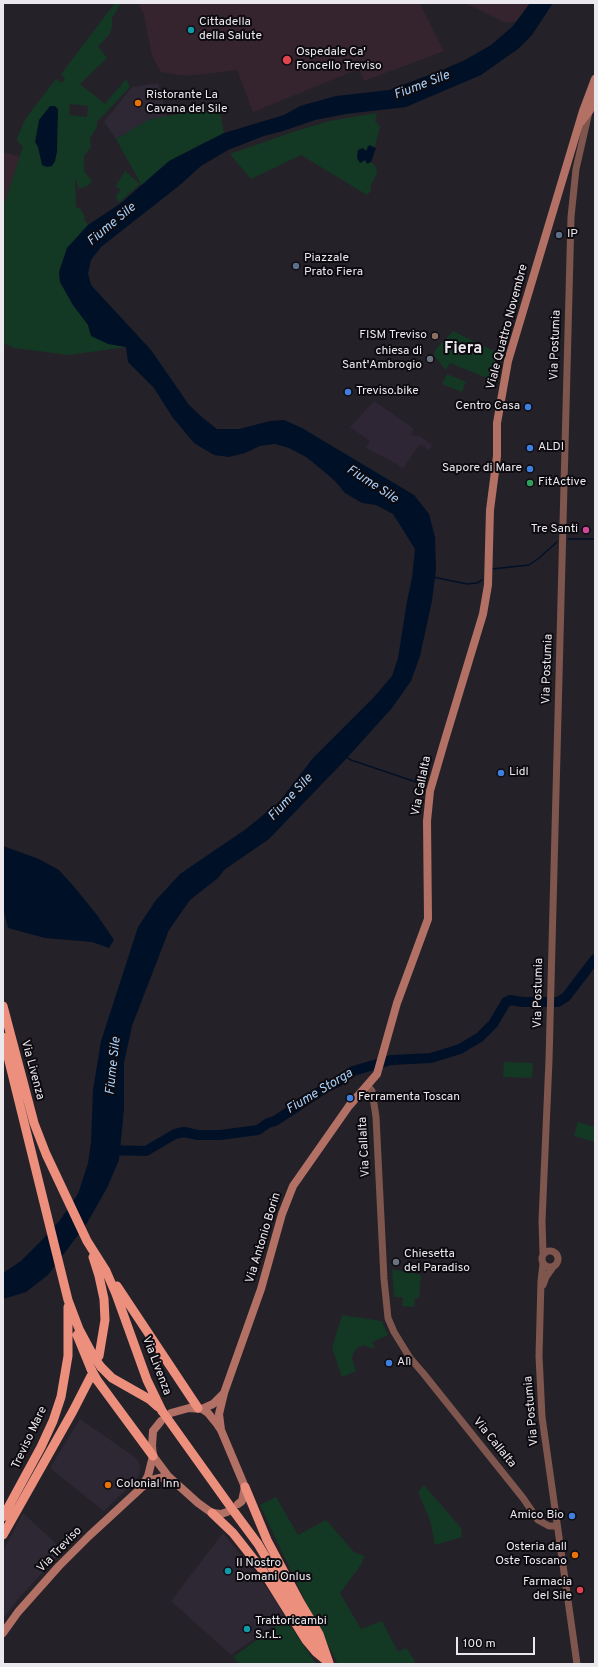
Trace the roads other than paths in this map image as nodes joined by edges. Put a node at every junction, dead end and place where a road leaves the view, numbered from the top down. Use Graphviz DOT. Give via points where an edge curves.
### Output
graph roads {
  1 [pos="595,79"];
  2 [pos="595,94"];
  3 [pos="590,110"];
  4 [pos="578,128"];
  5 [pos="488,584"];
  6 [pos="3,1006"];
  7 [pos="3,1037"];
  8 [pos="368,1086"];
  9 [pos="543,1229"];
  10 [pos="87,1241"];
  11 [pos="551,1251"];
  12 [pos="543,1254"];
  13 [pos="543,1264"];
  14 [pos="553,1267"];
  15 [pos="106,1272"];
  16 [pos="540,1292"];
  17 [pos="66,1294"];
  18 [pos="67,1305"];
  19 [pos="97,1356"];
  20 [pos="93,1375"];
  21 [pos="224,1393"];
  22 [pos="200,1408"];
  23 [pos="162,1411"];
  24 [pos="171,1413"];
  25 [pos="161,1421"];
  26 [pos="221,1430"];
  27 [pos="153,1456"];
  28 [pos="168,1476"];
  29 [pos="245,1487"];
  30 [pos="140,1489"];
  31 [pos="233,1510"];
  32 [pos="212,1513"];
  33 [pos="3,1517"];
  34 [pos="557,1526"];
  35 [pos="3,1535"];
  36 [pos="3,1633"];
  37 [pos="329,1664"];
  38 [pos="577,1664"];
  1 -- 4 [label="main road, Viale Quattro Novembre"];
  2 -- 3 [label="main road"];
  3 -- 4 [label="main road"];
  3 -- 9 [label="street, Via Postumia" via="576,169 571,217"];
  4 -- 5 [label="main road, Viale Quattro Novembre" via="511,350 498,413 497,456 490,510"];
  5 -- 8 [label="main road, Via Callalta" via="475,644 430,791 426,827 428,919 397,1003 378,1071"];
  6 -- 10 [label="highway, Via Livenza" via="34,1123"];
  7 -- 17 [label="highway, Via Livenza"];
  8 -- 21 [label="main road, Via Antonio Borin" via="349,1106 293,1186 282,1214 264,1282"];
  8 -- 34 [label="street, Via Callalta" via="372,1091 376,1117 384,1279 388,1318 394,1332 410,1358 514,1486 538,1520 548,1526"];
  9 -- 11 [label="street, Via Postumia"];
  9 -- 12 [label="street, Via Postumia"];
  10 -- 15 [label="highway, Via Livenza"];
  10 -- 19 [label="highway" via="104,1299 105,1320"];
  11 -- 12 [label="street"];
  11 -- 14 [label="street, Via Postumia" via="558,1257 558,1262"];
  12 -- 13 [label="street, Via Postumia"];
  13 -- 14 [label="street"];
  13 -- 16 [label="street, Via Postumia"];
  14 -- 16 [label="street, Via Postumia"];
  15 -- 22 [label="highway"];
  15 -- 23 [label="highway, Via Livenza" via="147,1380"];
  16 -- 34 [label="street, Via Postumia" via="539,1371 542,1418"];
  17 -- 18 [label="highway, Treviso Mare"];
  17 -- 19 [label="highway, Via Livenza" via="79,1329"];
  18 -- 20 [label="highway"];
  18 -- 33 [label="highway, Treviso Mare" via="68,1356 53,1421"];
  19 -- 23 [label="highway, Via Livenza, bridge" via="101,1367 112,1378 149,1399"];
  20 -- 27 [label="highway"];
  20 -- 35 [label="highway, Treviso Mare"];
  21 -- 22 [label="main road, Via Antonio Borin" via="213,1404"];
  21 -- 26 [label="main road, Via Antonio Borin" via="219,1414"];
  22 -- 24 [label="main road" via="181,1409"];
  22 -- 26 [label="main road" via="208,1413"];
  23 -- 31 [label="highway, bridge"];
  25 -- 27 [label="main road, Via Treviso" via="153,1431"];
  26 -- 29 [label="main road"];
  27 -- 28 [label="main road"];
  27 -- 30 [label="main road, Via Treviso" via="148,1476"];
  28 -- 30 [label="main road, Via Treviso" via="151,1480"];
  28 -- 32 [label="main road"];
  29 -- 31 [label="main road" via="242,1501"];
  29 -- 37 [label="highway" via="267,1540 319,1634"];
  30 -- 36 [label="main road, Via Treviso" via="59,1566"];
  31 -- 32 [label="main road" via="221,1514"];
  31 -- 37 [label="highway" via="258,1544"];
  32 -- 37 [label="highway" via="233,1533 263,1571 306,1640"];
  34 -- 38 [label="street"];
}
